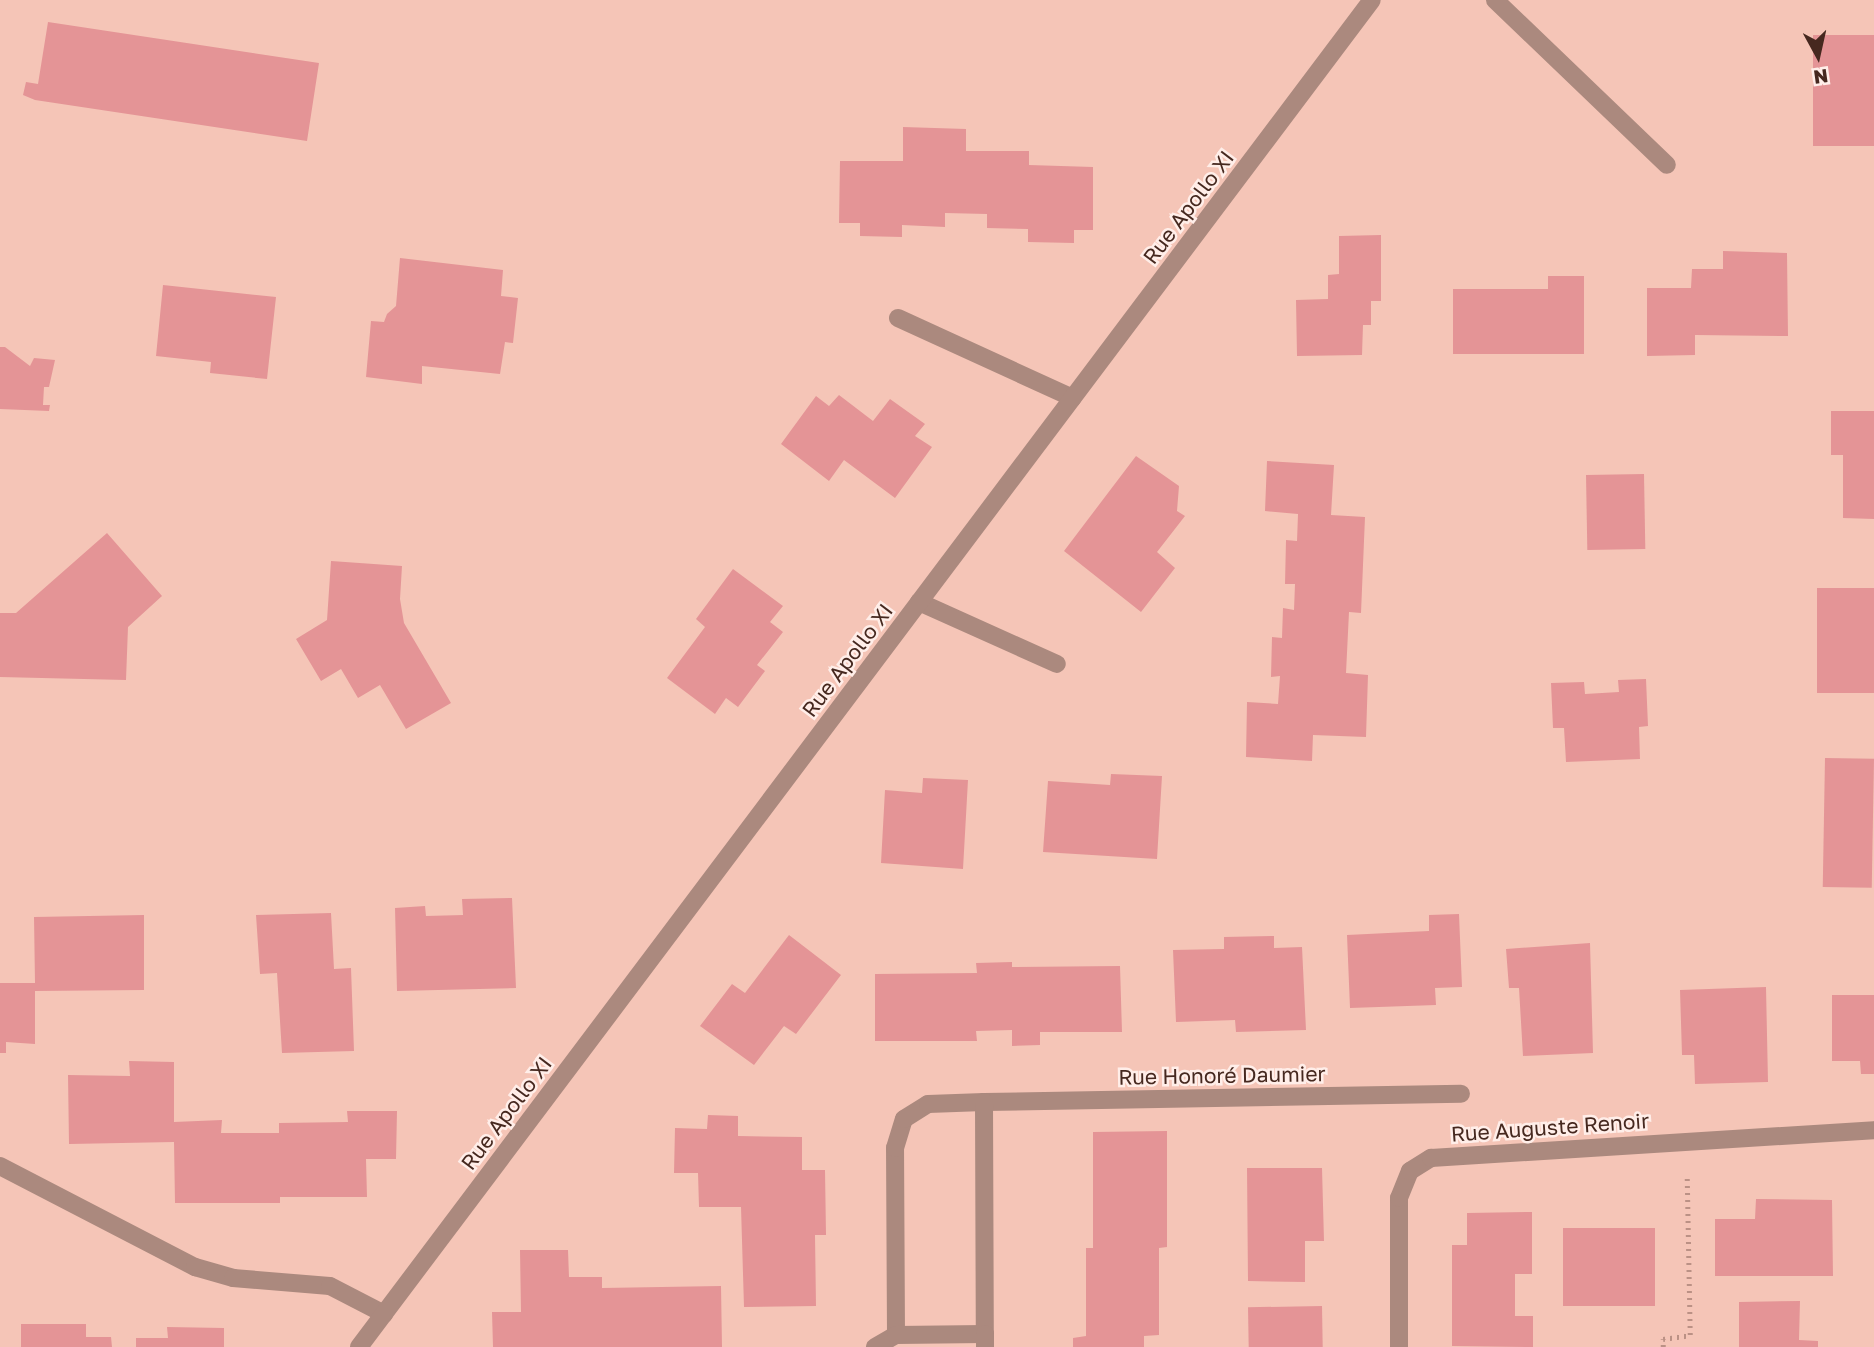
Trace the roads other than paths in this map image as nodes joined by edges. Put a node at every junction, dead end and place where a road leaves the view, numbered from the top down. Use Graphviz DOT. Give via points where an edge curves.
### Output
graph roads {
  1 [pos="1371,0"];
  2 [pos="1495,0"];
  3 [pos="1667,165"];
  4 [pos="898,318"];
  5 [pos="1073,397"];
  6 [pos="919,602"];
  7 [pos="1057,664"];
  8 [pos="1461,1094"];
  9 [pos="984,1102"];
  10 [pos="1874,1130"];
  11 [pos="0,1166"];
  12 [pos="384,1314"];
  13 [pos="896,1335"];
  14 [pos="985,1341"];
  15 [pos="359,1347"];
  16 [pos="875,1347"];
  17 [pos="1399,1347"];
  1 -- 5 [label="street, Rue Apollo XI"];
  2 -- 3 [label="street"];
  4 -- 5 [label="street"];
  5 -- 6 [label="street, Rue Apollo XI"];
  6 -- 7 [label="street"];
  6 -- 12 [label="street, Rue Apollo XI"];
  8 -- 9 [label="street, Rue Honoré Daumier"];
  9 -- 13 [label="street, Rue Honoré Daumier" via="928,1104 904,1119 895,1148"];
  9 -- 14 [label="street"];
  10 -- 17 [label="street, Rue Auguste Renoir" via="1431,1158 1410,1171 1399,1198"];
  11 -- 12 [label="street" via="195,1267 233,1278 330,1286"];
  12 -- 15 [label="street, Rue Apollo XI"];
  13 -- 14 [label="street"];
  13 -- 16 [label="street"];
}
